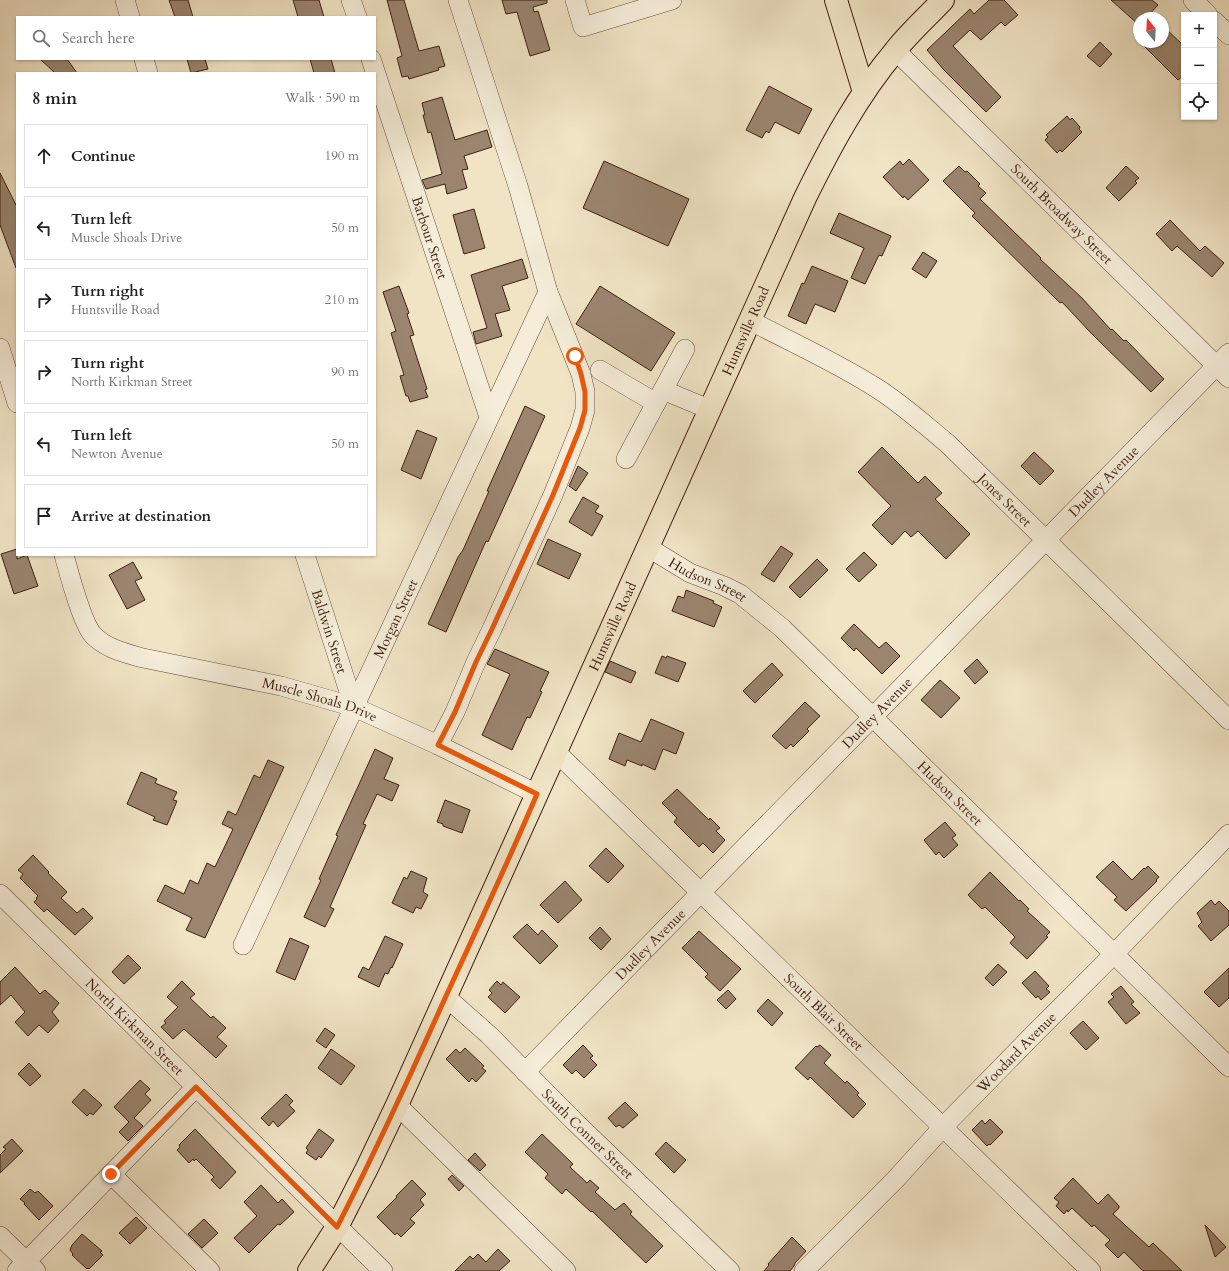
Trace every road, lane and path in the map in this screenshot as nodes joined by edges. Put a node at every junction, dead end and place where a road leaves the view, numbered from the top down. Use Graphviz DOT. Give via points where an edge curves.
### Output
graph roads {
  1 [pos="125,0"];
  2 [pos="351,0"];
  3 [pos="458,0"];
  4 [pos="575,0"];
  5 [pos="672,0"];
  6 [pos="836,0"];
  7 [pos="943,0"];
  8 [pos="1193,0"];
  9 [pos="1205,12"];
  10 [pos="130,16"];
  11 [pos="357,16"];
  12 [pos="1217,24"];
  13 [pos="1229,35"];
  14 [pos="895,50"];
  15 [pos="144,60"];
  16 [pos="371,60"];
  17 [pos="148,72"];
  18 [pos="375,72"];
  19 [pos="376,74"];
  20 [pos="864,92"];
  21 [pos="548,292"];
  22 [pos="751,321"];
  23 [pos="0,348"];
  24 [pos="685,349"];
  25 [pos="1225,366"];
  26 [pos="600,370"];
  27 [pos="660,396"];
  28 [pos="16,400"];
  29 [pos="711,410"];
  30 [pos="489,417"];
  31 [pos="626,459"];
  32 [pos="1046,540"];
  33 [pos="649,548"];
  34 [pos="64,556"];
  35 [pos="305,556"];
  36 [pos="354,707"];
  37 [pos="873,717"];
  38 [pos="1229,720"];
  39 [pos="438,745"];
  40 [pos="556,752"];
  41 [pos="537,794"];
  42 [pos="1229,834"];
  43 [pos="701,893"];
  44 [pos="0,894"];
  45 [pos="243,945"];
  46 [pos="1114,954"];
  47 [pos="446,997"];
  48 [pos="1229,1067"];
  49 [pos="525,1072"];
  50 [pos="196,1087"];
  51 [pos="397,1105"];
  52 [pos="943,1127"];
  53 [pos="111,1174"];
  54 [pos="337,1227"];
  55 [pos="0,1236"];
  56 [pos="26,1268"];
  57 [pos="210,1271"];
  58 [pos="309,1271"];
  59 [pos="383,1271"];
  60 [pos="566,1271"];
  61 [pos="730,1271"];
  62 [pos="804,1271"];
  63 [pos="1091,1271"];
  1 -- 10 [label="street"];
  2 -- 11 [label="street"];
  3 -- 21 [label="street" via="518,186"];
  4 -- 5 [label="street" via="582,27"];
  6 -- 20 [label="main road"];
  7 -- 14 [label="main road, Huntsville Road"];
  8 -- 9 [label="street"];
  12 -- 13 [label="street"];
  14 -- 20 [label="main road, Huntsville Road"];
  14 -- 25 [label="street, South Broadway Street"];
  15 -- 17 [label="street"];
  16 -- 18 [label="street, Barbour Street"];
  19 -- 30 [label="street, Barbour Street"];
  20 -- 22 [label="main road, Huntsville Road" via="847,118 805,198"];
  21 -- 30 [label="street, Morgan Street"];
  21 -- 39 [label="street" via="581,374 585,410 553,495"];
  22 -- 29 [label="main road, Huntsville Road"];
  22 -- 32 [label="street, Jones Street" via="870,385 907,409 948,444"];
  23 -- 28 [label="street"];
  24 -- 27 [label="street"];
  25 -- 32 [label="street, Dudley Avenue"];
  26 -- 27 [label="street"];
  27 -- 29 [label="street"];
  27 -- 31 [label="street"];
  29 -- 33 [label="main road, Huntsville Road"];
  30 -- 36 [label="street, Morgan Street"];
  32 -- 37 [label="street, Dudley Avenue"];
  32 -- 38 [label="street, Jones Street"];
  33 -- 37 [label="street, Hudson Street" via="690,573 740,594 782,628"];
  33 -- 40 [label="main road, Huntsville Road"];
  34 -- 36 [label="street, Muscle Shoals Drive" via="84,619 93,635 108,646 126,653 282,686"];
  35 -- 36 [label="street, Baldwin Street"];
  36 -- 39 [label="street, Muscle Shoals Drive"];
  36 -- 45 [label="street, Morgan Street"];
  37 -- 43 [label="street, Dudley Avenue"];
  37 -- 46 [label="street, Hudson Street"];
  39 -- 41 [label="street, Muscle Shoals Drive"];
  40 -- 41 [label="main road, Huntsville Road"];
  40 -- 43 [label="street, South Blair Street"];
  41 -- 47 [label="main road, Huntsville Road"];
  42 -- 46 [label="street, Woodard Avenue"];
  43 -- 49 [label="street, Dudley Avenue"];
  43 -- 52 [label="street, South Blair Street"];
  44 -- 50 [label="street, North Kirkman Street"];
  46 -- 48 [label="street, Hudson Street"];
  46 -- 52 [label="street, Woodard Avenue"];
  47 -- 49 [label="street, South Conner Street" via="489,1034"];
  47 -- 51 [label="main road, Huntsville Road"];
  49 -- 61 [label="street, South Conner Street"];
  50 -- 53 [label="street"];
  50 -- 54 [label="street, North Kirkman Street"];
  51 -- 54 [label="main road, Huntsville Road"];
  51 -- 60 [label="street"];
  52 -- 62 [label="street, Woodard Avenue" via="895,1180"];
  52 -- 63 [label="street, South Blair Street"];
  53 -- 56 [label="street"];
  53 -- 57 [label="street"];
  54 -- 58 [label="main road, Huntsville Road"];
  54 -- 59 [label="street, North Kirkman Street"];
  55 -- 56 [label="street"];
}
